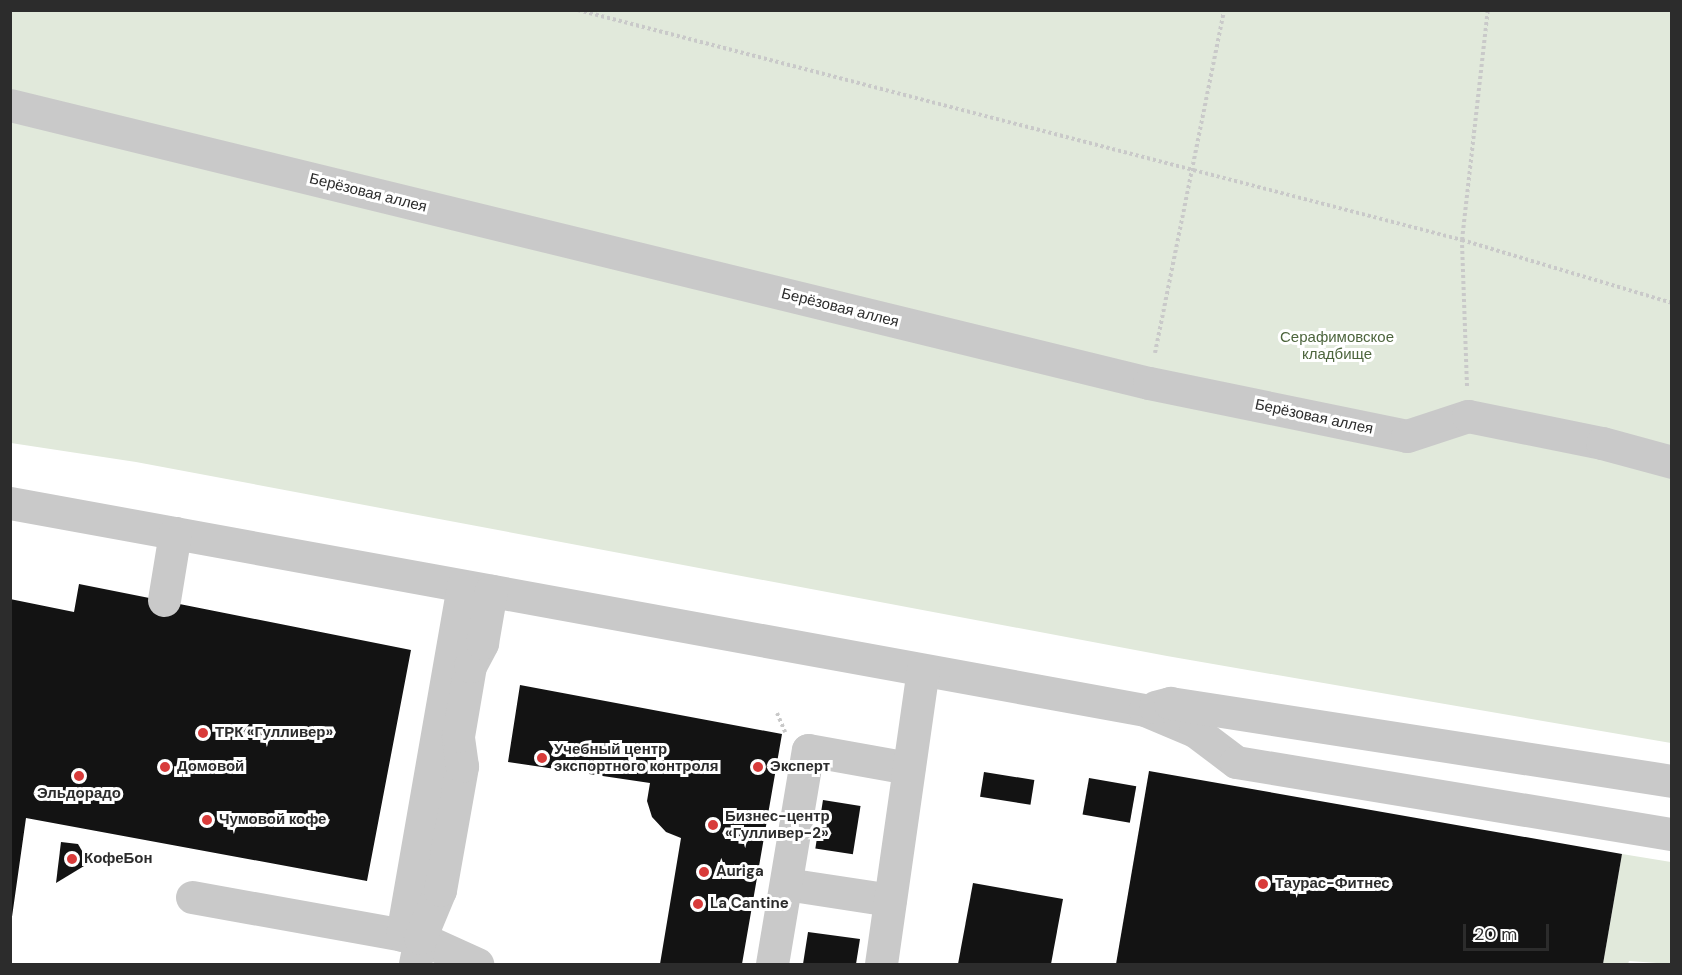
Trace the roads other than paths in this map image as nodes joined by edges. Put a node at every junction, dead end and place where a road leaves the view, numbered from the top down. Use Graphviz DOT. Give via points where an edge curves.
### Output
graph roads {
  1 [pos="10,105"];
  2 [pos="1671,462"];
  3 [pos="10,503"];
  4 [pos="175,533"];
  5 [pos="477,588"];
  6 [pos="164,600"];
  7 [pos="923,670"];
  8 [pos="1145,710"];
  9 [pos="908,768"];
  10 [pos="1671,781"];
  11 [pos="1671,834"];
  12 [pos="786,884"];
  13 [pos="192,897"];
  14 [pos="890,900"];
  15 [pos="412,946"];
  16 [pos="477,964"];
  17 [pos="772,964"];
  18 [pos="881,964"];
  1 -- 2 [label="street, Берёзовая аллея" via="1149,383 1407,436 1468,416 1602,442"];
  3 -- 4 [label="street"];
  4 -- 5 [label="street"];
  4 -- 6 [label="street"];
  5 -- 7 [label="street"];
  5 -- 15 [label="street"];
  5 -- 15 [label="street" via="482,643 470,666 466,685 458,736 462,766 440,890"];
  7 -- 8 [label="street"];
  7 -- 9 [label="street"];
  8 -- 10 [label="street" via="1170,703"];
  8 -- 11 [label="street" via="1195,731 1236,762"];
  9 -- 12 [label="street" via="808,750"];
  9 -- 14 [label="street"];
  12 -- 14 [label="street"];
  12 -- 17 [label="street"];
  13 -- 15 [label="street"];
  14 -- 18 [label="street"];
  15 -- 16 [label="street"];
}
